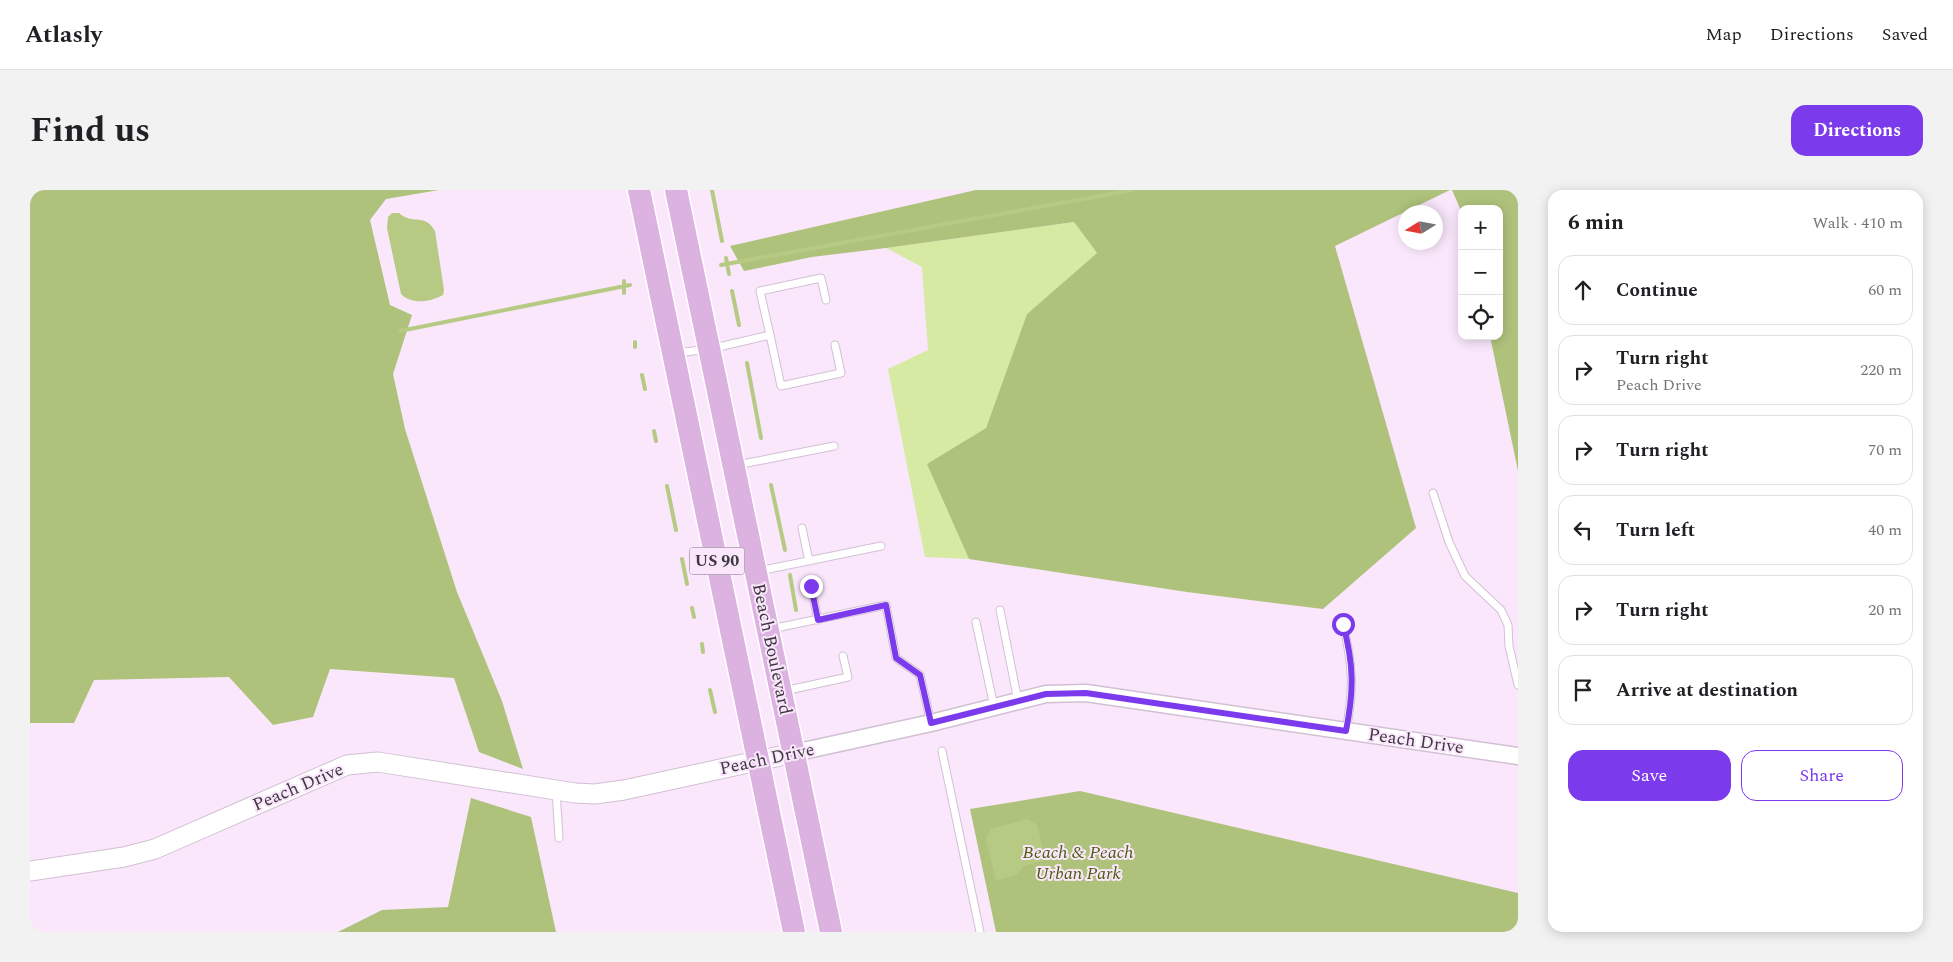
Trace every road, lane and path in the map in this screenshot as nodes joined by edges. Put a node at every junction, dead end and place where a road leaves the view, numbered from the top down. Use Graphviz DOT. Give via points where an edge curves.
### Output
graph roads {
  1 [pos="639,190"];
  2 [pos="676,190"];
  3 [pos="826,300"];
  4 [pos="770,335"];
  5 [pos="835,345"];
  6 [pos="710,349"];
  7 [pos="674,354"];
  8 [pos="834,446"];
  9 [pos="734,466"];
  10 [pos="1433,493"];
  11 [pos="802,528"];
  12 [pos="882,546"];
  13 [pos="809,561"];
  14 [pos="756,571"];
  15 [pos="811,586"];
  16 [pos="1000,610"];
  17 [pos="818,620"];
  18 [pos="976,622"];
  19 [pos="1343,624"];
  20 [pos="768,629"];
  21 [pos="843,656"];
  22 [pos="1518,685"];
  23 [pos="781,692"];
  24 [pos="1018,702"];
  25 [pos="994,707"];
  26 [pos="931,723"];
  27 [pos="1346,731"];
  28 [pos="942,751"];
  29 [pos="794,753"];
  30 [pos="1518,756"];
  31 [pos="759,761"];
  32 [pos="556,791"];
  33 [pos="560,838"];
  34 [pos="30,871"];
  35 [pos="794,932"];
  36 [pos="831,932"];
  37 [pos="980,932"];
  1 -- 7 [label="highway, US 90"];
  2 -- 6 [label="highway, Beach Boulevard / US 90"];
  3 -- 4 [label="lane" via="821,278 760,292"];
  4 -- 5 [label="lane" via="781,386 841,373"];
  4 -- 6 [label="lane"];
  6 -- 7 [label="lane"];
  6 -- 9 [label="highway, Beach Boulevard / US 90"];
  7 -- 31 [label="highway, US 90"];
  8 -- 9 [label="lane"];
  9 -- 14 [label="highway, Beach Boulevard / US 90"];
  10 -- 22 [label="lane" via="1449,542 1465,576 1501,610 1508,625"];
  11 -- 13 [label="lane"];
  12 -- 13 [label="lane"];
  13 -- 14 [label="lane"];
  14 -- 20 [label="highway, Beach Boulevard / US 90"];
  15 -- 17 [label="lane"];
  16 -- 24 [label="lane"];
  17 -- 20 [label="lane"];
  17 -- 26 [label="lane" via="886,605 896,658 920,675"];
  18 -- 25 [label="lane"];
  19 -- 27 [label="lane" via="1353,686"];
  20 -- 23 [label="highway, Beach Boulevard / US 90"];
  21 -- 23 [label="lane" via="848,677"];
  23 -- 29 [label="highway, Beach Boulevard / US 90"];
  24 -- 25 [label="street, Peach Drive"];
  24 -- 27 [label="street, Peach Drive" via="1046,694 1086,693"];
  25 -- 26 [label="street, Peach Drive"];
  26 -- 29 [label="street, Peach Drive"];
  27 -- 30 [label="street, Peach Drive"];
  28 -- 37 [label="lane"];
  29 -- 31 [label="main road, Peach Drive"];
  29 -- 36 [label="highway, Beach Boulevard / US 90"];
  31 -- 32 [label="main road, Peach Drive" via="624,790 595,794"];
  31 -- 35 [label="highway, US 90"];
  32 -- 33 [label="lane"];
  32 -- 34 [label="main road, Peach Drive" via="378,762 347,765 155,849 124,857"];
}
